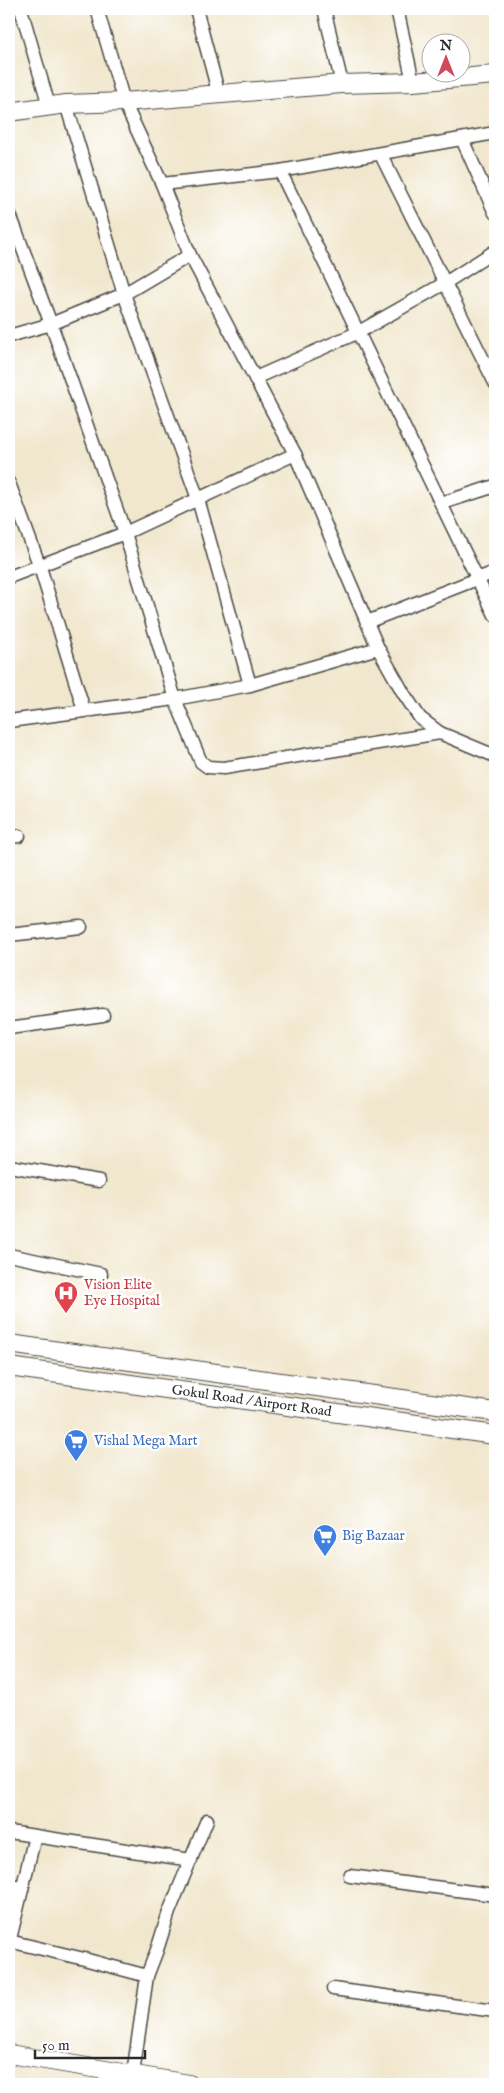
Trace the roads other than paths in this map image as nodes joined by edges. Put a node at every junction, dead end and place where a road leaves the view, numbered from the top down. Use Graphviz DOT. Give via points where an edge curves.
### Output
graph roads {
  1 [pos="21,9"];
  2 [pos="98,9"];
  3 [pos="196,9"];
  4 [pos="324,9"];
  5 [pos="398,9"];
  6 [pos="495,75"];
  7 [pos="413,82"];
  8 [pos="342,84"];
  9 [pos="219,95"];
  10 [pos="124,102"];
  11 [pos="58,105"];
  12 [pos="9,112"];
  13 [pos="495,133"];
  14 [pos="462,139"];
  15 [pos="381,155"];
  16 [pos="280,171"];
  17 [pos="162,184"];
  18 [pos="9,212"];
  19 [pos="495,212"];
  20 [pos="495,251"];
  21 [pos="190,255"];
  22 [pos="445,284"];
  23 [pos="124,294"];
  24 [pos="51,324"];
  25 [pos="359,332"];
  26 [pos="9,336"];
  27 [pos="255,378"];
  28 [pos="495,383"];
  29 [pos="295,454"];
  30 [pos="9,483"];
  31 [pos="495,486"];
  32 [pos="198,499"];
  33 [pos="442,503"];
  34 [pos="125,533"];
  35 [pos="40,566"];
  36 [pos="495,572"];
  37 [pos="9,578"];
  38 [pos="479,579"];
  39 [pos="495,614"];
  40 [pos="367,622"];
  41 [pos="378,648"];
  42 [pos="250,685"];
  43 [pos="175,699"];
  44 [pos="84,710"];
  45 [pos="9,720"];
  46 [pos="440,733"];
  47 [pos="495,756"];
  48 [pos="81,927"];
  49 [pos="9,935"];
  50 [pos="103,1015"];
  51 [pos="9,1028"];
  52 [pos="9,1166"];
  53 [pos="99,1181"];
  54 [pos="9,1255"];
  55 [pos="101,1274"];
  56 [pos="9,1344"];
  57 [pos="9,1367"];
  58 [pos="495,1412"];
  59 [pos="495,1435"];
  60 [pos="207,1820"];
  61 [pos="9,1832"];
  62 [pos="35,1836"];
  63 [pos="191,1860"];
  64 [pos="350,1876"];
  65 [pos="15,1886"];
  66 [pos="495,1895"];
  67 [pos="9,1942"];
  68 [pos="147,1976"];
  69 [pos="333,1988"];
  70 [pos="495,2011"];
  71 [pos="9,2054"];
  72 [pos="143,2078"];
  73 [pos="189,2084"];
  1 -- 11 [label="street"];
  2 -- 10 [label="street"];
  3 -- 9 [label="street"];
  4 -- 8 [label="street"];
  5 -- 7 [label="street"];
  6 -- 7 [label="main road"];
  7 -- 8 [label="main road"];
  8 -- 9 [label="main road"];
  9 -- 10 [label="main road"];
  10 -- 11 [label="main road"];
  10 -- 17 [label="street"];
  11 -- 12 [label="main road"];
  11 -- 23 [label="street"];
  13 -- 14 [label="street"];
  14 -- 15 [label="street"];
  14 -- 19 [label="street"];
  15 -- 16 [label="street"];
  15 -- 22 [label="street"];
  16 -- 17 [label="street"];
  16 -- 25 [label="street"];
  17 -- 21 [label="street"];
  18 -- 24 [label="street"];
  20 -- 22 [label="street"];
  21 -- 23 [label="street"];
  21 -- 27 [label="street"];
  22 -- 25 [label="street"];
  22 -- 28 [label="street"];
  23 -- 24 [label="street"];
  23 -- 32 [label="street"];
  24 -- 26 [label="street"];
  24 -- 34 [label="street"];
  25 -- 27 [label="street"];
  25 -- 33 [label="street"];
  27 -- 29 [label="street"];
  29 -- 32 [label="street"];
  29 -- 40 [label="street"];
  30 -- 35 [label="street"];
  31 -- 33 [label="street"];
  32 -- 34 [label="street"];
  32 -- 42 [label="street"];
  33 -- 38 [label="street"];
  34 -- 35 [label="street"];
  34 -- 43 [label="street"];
  35 -- 37 [label="street"];
  35 -- 44 [label="street"];
  36 -- 38 [label="street"];
  38 -- 39 [label="street"];
  38 -- 40 [label="street"];
  40 -- 41 [label="street"];
  41 -- 42 [label="street"];
  41 -- 46 [label="street" via="420,718"];
  42 -- 43 [label="street"];
  43 -- 44 [label="street"];
  43 -- 46 [label="street" via="201,762 208,767 224,768"];
  44 -- 45 [label="street"];
  46 -- 47 [label="street"];
  48 -- 49 [label="street"];
  50 -- 51 [label="street"];
  52 -- 53 [label="street"];
  54 -- 55 [label="street"];
  56 -- 58 [label="main road, Gokul Road / Airport Road"];
  57 -- 59 [label="main road, Gokul Road / Airport Road"];
  60 -- 63 [label="street"];
  61 -- 62 [label="street"];
  62 -- 63 [label="street"];
  62 -- 65 [label="street"];
  63 -- 68 [label="street"];
  64 -- 66 [label="street"];
  65 -- 67 [label="street"];
  67 -- 68 [label="street"];
  68 -- 72 [label="street"];
  69 -- 70 [label="street"];
  71 -- 72 [label="main road"];
  72 -- 73 [label="main road"];
}
